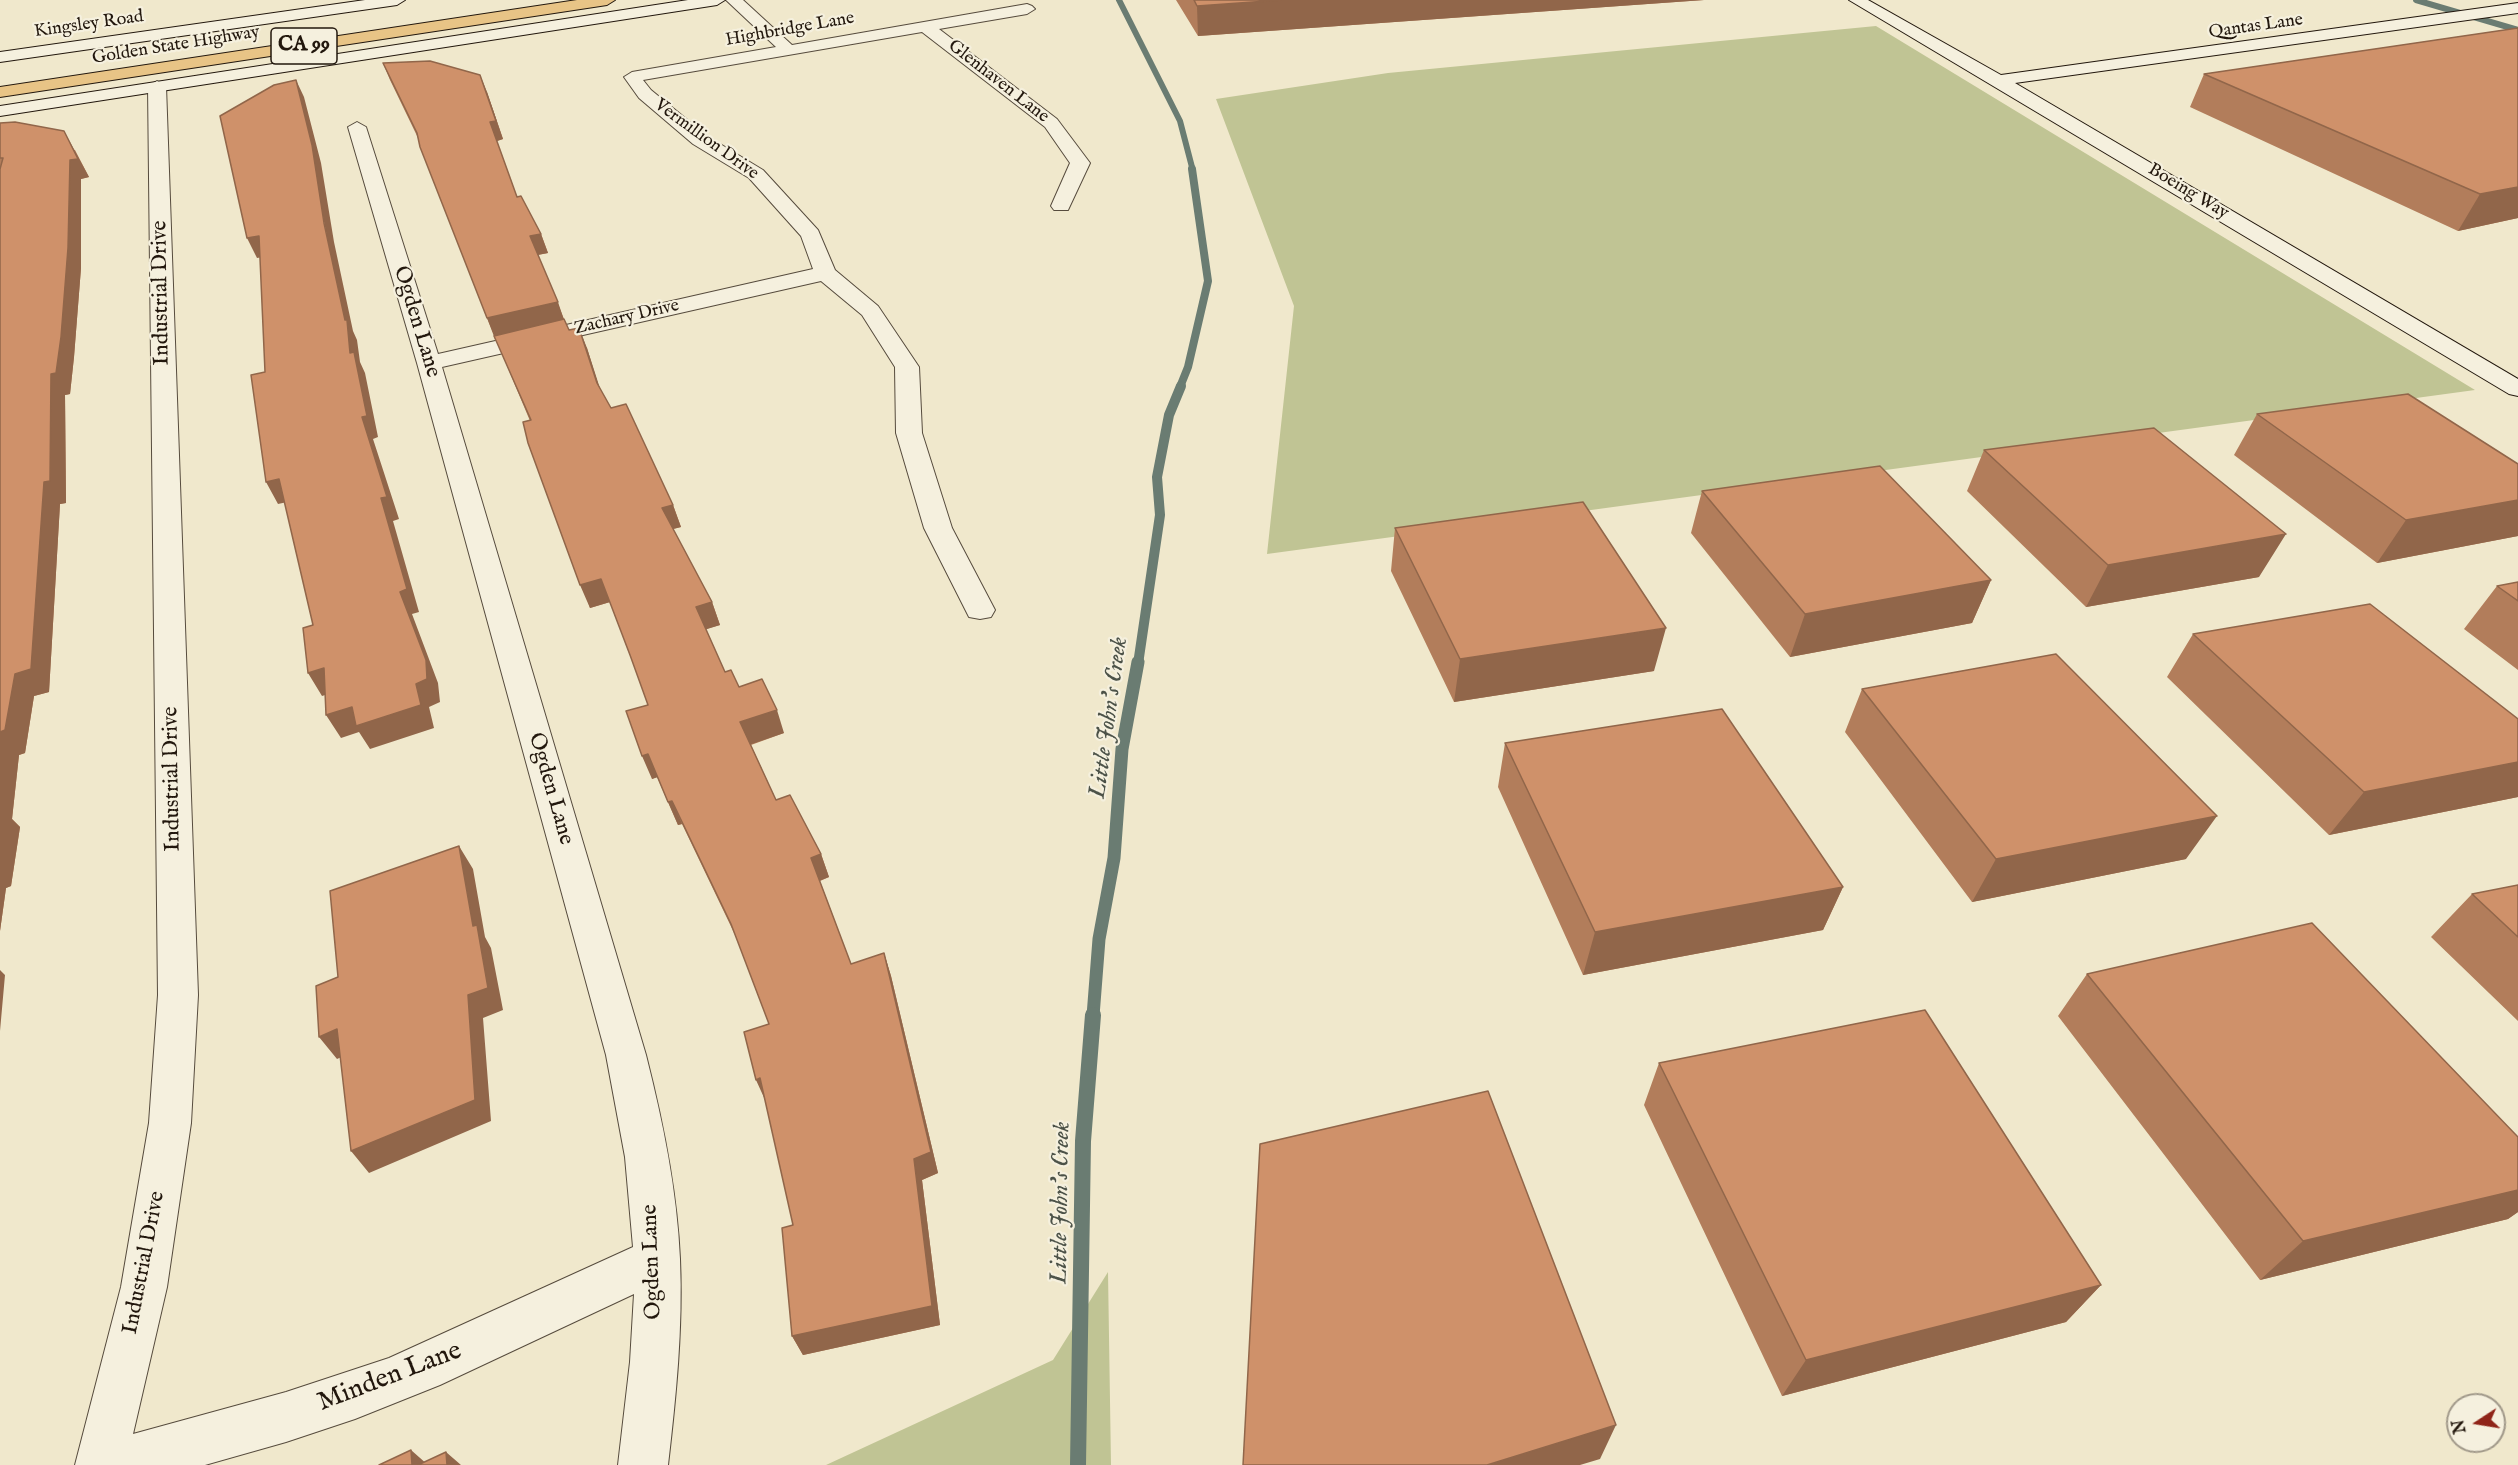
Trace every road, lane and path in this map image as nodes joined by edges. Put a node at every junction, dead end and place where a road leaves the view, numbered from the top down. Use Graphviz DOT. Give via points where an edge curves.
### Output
graph roads {
  1 [pos="607,0"];
  2 [pos="717,0"];
  3 [pos="734,0"];
  4 [pos="1857,0"];
  5 [pos="403,5"];
  6 [pos="2518,8"];
  7 [pos="1027,9"];
  8 [pos="926,26"];
  9 [pos="788,50"];
  10 [pos="0,57"];
  11 [pos="0,71"];
  12 [pos="632,77"];
  13 [pos="1999,80"];
  14 [pos="157,86"];
  15 [pos="0,92"];
  16 [pos="0,111"];
  17 [pos="357,127"];
  18 [pos="1061,206"];
  19 [pos="825,273"];
  20 [pos="429,363"];
  21 [pos="2518,389"];
  22 [pos="980,610"];
  23 [pos="657,1259"];
  24 [pos="100,1465"];
  25 [pos="111,1465"];
  26 [pos="643,1465"];
  1 -- 15 [label="highway, Golden State Highway / CA 99"];
  2 -- 14 [label="street"];
  3 -- 9 [label="street"];
  4 -- 13 [label="street, Boeing Way"];
  5 -- 10 [label="street, Kingsley Road"];
  5 -- 11 [label="highway, Golden State Highway / CA 99"];
  6 -- 13 [label="street, Qantas Lane"];
  7 -- 8 [label="street, Highbridge Lane"];
  8 -- 9 [label="street, Highbridge Lane"];
  8 -- 18 [label="street, Glenhaven Lane" via="1051,123 1080,164"];
  9 -- 12 [label="street, Highbridge Lane"];
  12 -- 19 [label="street, Vermillion Drive" via="645,94 700,140 756,174 811,234"];
  13 -- 21 [label="street, Boeing Way"];
  14 -- 16 [label="street"];
  14 -- 24 [label="street, Industrial Drive" via="178,995 170,1123 144,1287"];
  17 -- 20 [label="street, Ogden Lane"];
  19 -- 20 [label="street, Zachary Drive"];
  19 -- 22 [label="street" via="870,311 907,367 912,444 938,528"];
  20 -- 23 [label="street, Ogden Lane" via="627,1055 645,1140"];
  23 -- 25 [label="street, Minden Lane" via="478,1344 387,1382 260,1425"];
  23 -- 26 [label="street, Ogden Lane" via="655,1365"];
}
